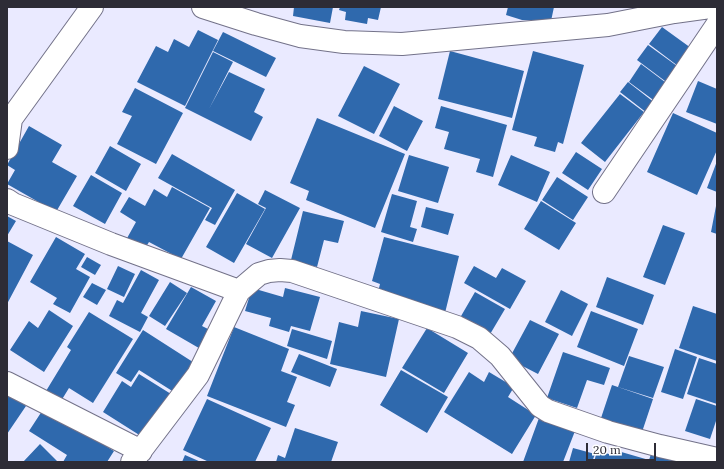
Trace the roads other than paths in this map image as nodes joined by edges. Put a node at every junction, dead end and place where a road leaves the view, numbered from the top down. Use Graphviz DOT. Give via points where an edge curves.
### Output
graph roads {
  1 [pos="92,7"];
  2 [pos="203,7"];
  3 [pos="710,7"];
  4 [pos="717,25"];
  5 [pos="9,118"];
  6 [pos="7,148"];
  7 [pos="604,192"];
  8 [pos="7,200"];
  9 [pos="239,291"];
  10 [pos="7,383"];
  11 [pos="137,456"];
  12 [pos="717,459"];
  1 -- 5 [label="street"];
  2 -- 3 [label="street" via="300,36 344,42 402,44 608,25"];
  4 -- 7 [label="street"];
  5 -- 6 [label="street"];
  8 -- 9 [label="street" via="111,244"];
  9 -- 11 [label="street" via="198,375"];
  9 -- 12 [label="street" via="259,274 275,270 292,271 457,327 479,338 500,356 540,406 548,411 608,432"];
  10 -- 11 [label="street"];
}
